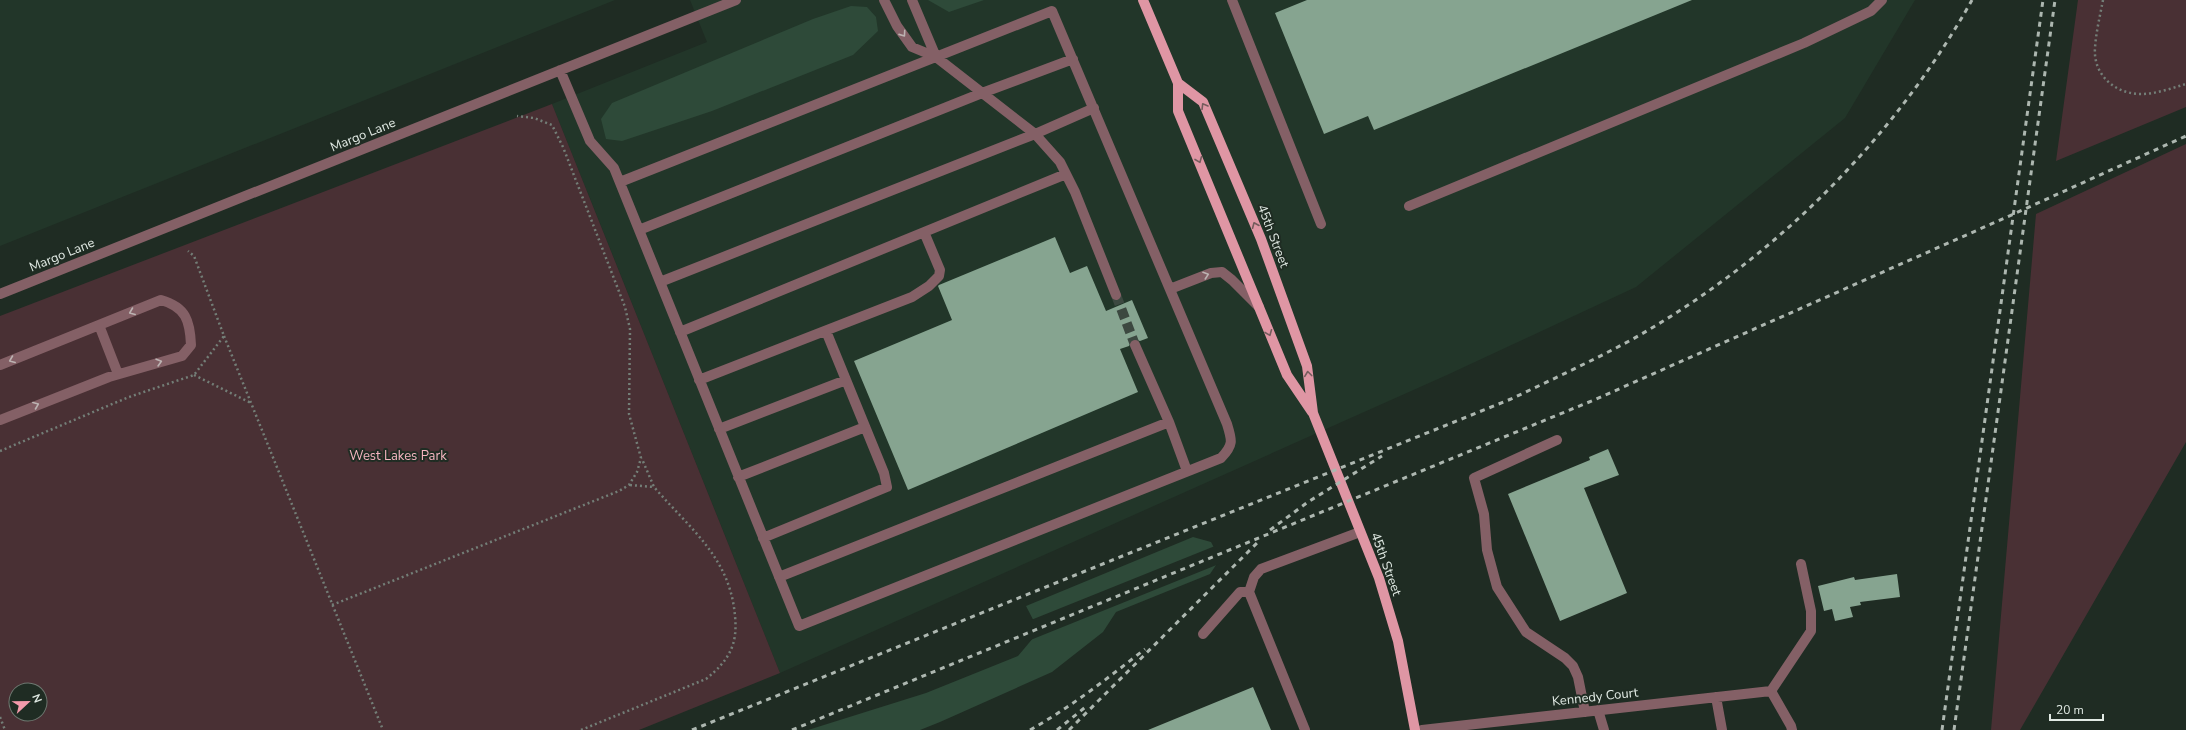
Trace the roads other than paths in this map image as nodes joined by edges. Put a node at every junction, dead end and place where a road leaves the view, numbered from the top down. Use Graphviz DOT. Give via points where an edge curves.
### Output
graph roads {
  1 [pos="736,0"];
  2 [pos="884,0"];
  3 [pos="912,0"];
  4 [pos="1143,0"];
  5 [pos="1232,0"];
  6 [pos="1882,0"];
  7 [pos="936,57"];
  8 [pos="1073,60"];
  9 [pos="560,70"];
  10 [pos="1178,83"];
  11 [pos="982,93"];
  12 [pos="1094,108"];
  13 [pos="1035,134"];
  14 [pos="1066,174"];
  15 [pos="620,182"];
  16 [pos="1409,206"];
  17 [pos="1321,224"];
  18 [pos="639,230"];
  19 [pos="924,232"];
  20 [pos="660,282"];
  21 [pos="1170,289"];
  22 [pos="0,294"];
  23 [pos="1116,294"];
  24 [pos="1259,307"];
  25 [pos="99,325"];
  26 [pos="826,331"];
  27 [pos="680,332"];
  28 [pos="1135,345"];
  29 [pos="0,365"];
  30 [pos="118,374"];
  31 [pos="699,380"];
  32 [pos="846,380"];
  33 [pos="1313,413"];
  34 [pos="0,420"];
  35 [pos="1169,422"];
  36 [pos="865,426"];
  37 [pos="719,430"];
  38 [pos="1557,440"];
  39 [pos="1187,471"];
  40 [pos="738,477"];
  41 [pos="1360,532"];
  42 [pos="763,538"];
  43 [pos="1800,564"];
  44 [pos="779,577"];
  45 [pos="1249,592"];
  46 [pos="1203,634"];
  47 [pos="1771,691"];
  48 [pos="1716,697"];
  49 [pos="1598,710"];
  50 [pos="1585,712"];
  51 [pos="1489,726"];
  52 [pos="1305,730"];
  53 [pos="1415,730"];
  54 [pos="1422,730"];
  55 [pos="1604,730"];
  56 [pos="1722,730"];
  57 [pos="1792,730"];
  1 -- 9 [label="street, Margo Lane"];
  2 -- 7 [label="street, one-way" via="897,26 912,47"];
  3 -- 7 [label="street"];
  4 -- 10 [label="main road, 45th Street"];
  5 -- 17 [label="street"];
  6 -- 16 [label="street" via="1871,11 1804,43"];
  7 -- 8 [label="street" via="1052,11"];
  7 -- 11 [label="street"];
  7 -- 15 [label="street"];
  8 -- 11 [label="street"];
  8 -- 12 [label="street"];
  9 -- 15 [label="street" via="590,141 614,168"];
  9 -- 22 [label="street, Margo Lane"];
  10 -- 24 [label="main road, 45th Street, one-way" via="1178,110"];
  33 -- 10 [label="main road, 45th Street, one-way" via="1307,366 1261,239 1203,102"];
  11 -- 13 [label="street"];
  11 -- 18 [label="street"];
  12 -- 13 [label="street"];
  12 -- 21 [label="street"];
  13 -- 14 [label="street" via="1060,162"];
  13 -- 20 [label="street"];
  14 -- 19 [label="street"];
  14 -- 23 [label="street"];
  15 -- 18 [label="street"];
  18 -- 20 [label="street"];
  19 -- 26 [label="street" via="940,270 940,276 912,297"];
  19 -- 27 [label="street"];
  20 -- 27 [label="street"];
  21 -- 24 [label="street, one-way" via="1211,273 1222,272"];
  21 -- 39 [label="street" via="1231,439 1230,450 1221,458"];
  24 -- 33 [label="main road, 45th Street, one-way" via="1286,375"];
  25 -- 29 [label="street, one-way"];
  25 -- 30 [label="street"];
  30 -- 25 [label="street, one-way" via="182,356 192,345 185,316 175,304 161,300"];
  26 -- 31 [label="street"];
  26 -- 32 [label="street"];
  27 -- 31 [label="street"];
  28 -- 35 [label="street"];
  34 -- 30 [label="street, one-way"];
  31 -- 37 [label="street"];
  32 -- 36 [label="street"];
  32 -- 37 [label="street"];
  33 -- 41 [label="main road, 45th Street"];
  35 -- 39 [label="street"];
  35 -- 44 [label="street"];
  36 -- 40 [label="street"];
  36 -- 42 [label="street" via="887,487"];
  37 -- 40 [label="street"];
  38 -- 50 [label="street" via="1474,478 1484,514 1487,550 1497,587 1526,632 1573,666 1578,677"];
  39 -- 44 [label="street" via="799,626"];
  40 -- 42 [label="street"];
  41 -- 45 [label="street" via="1260,569"];
  41 -- 53 [label="main road, 45th Street" via="1379,578 1398,641"];
  42 -- 44 [label="street"];
  43 -- 47 [label="street" via="1811,611 1811,631"];
  45 -- 46 [label="street" via="1240,592"];
  45 -- 52 [label="street"];
  47 -- 48 [label="street, Kennedy Court"];
  47 -- 57 [label="street"];
  48 -- 49 [label="street, Kennedy Court"];
  48 -- 56 [label="street"];
  49 -- 50 [label="street, Kennedy Court"];
  49 -- 55 [label="street"];
  50 -- 51 [label="street, Kennedy Court"];
  51 -- 54 [label="street, Kennedy Court"];
}
